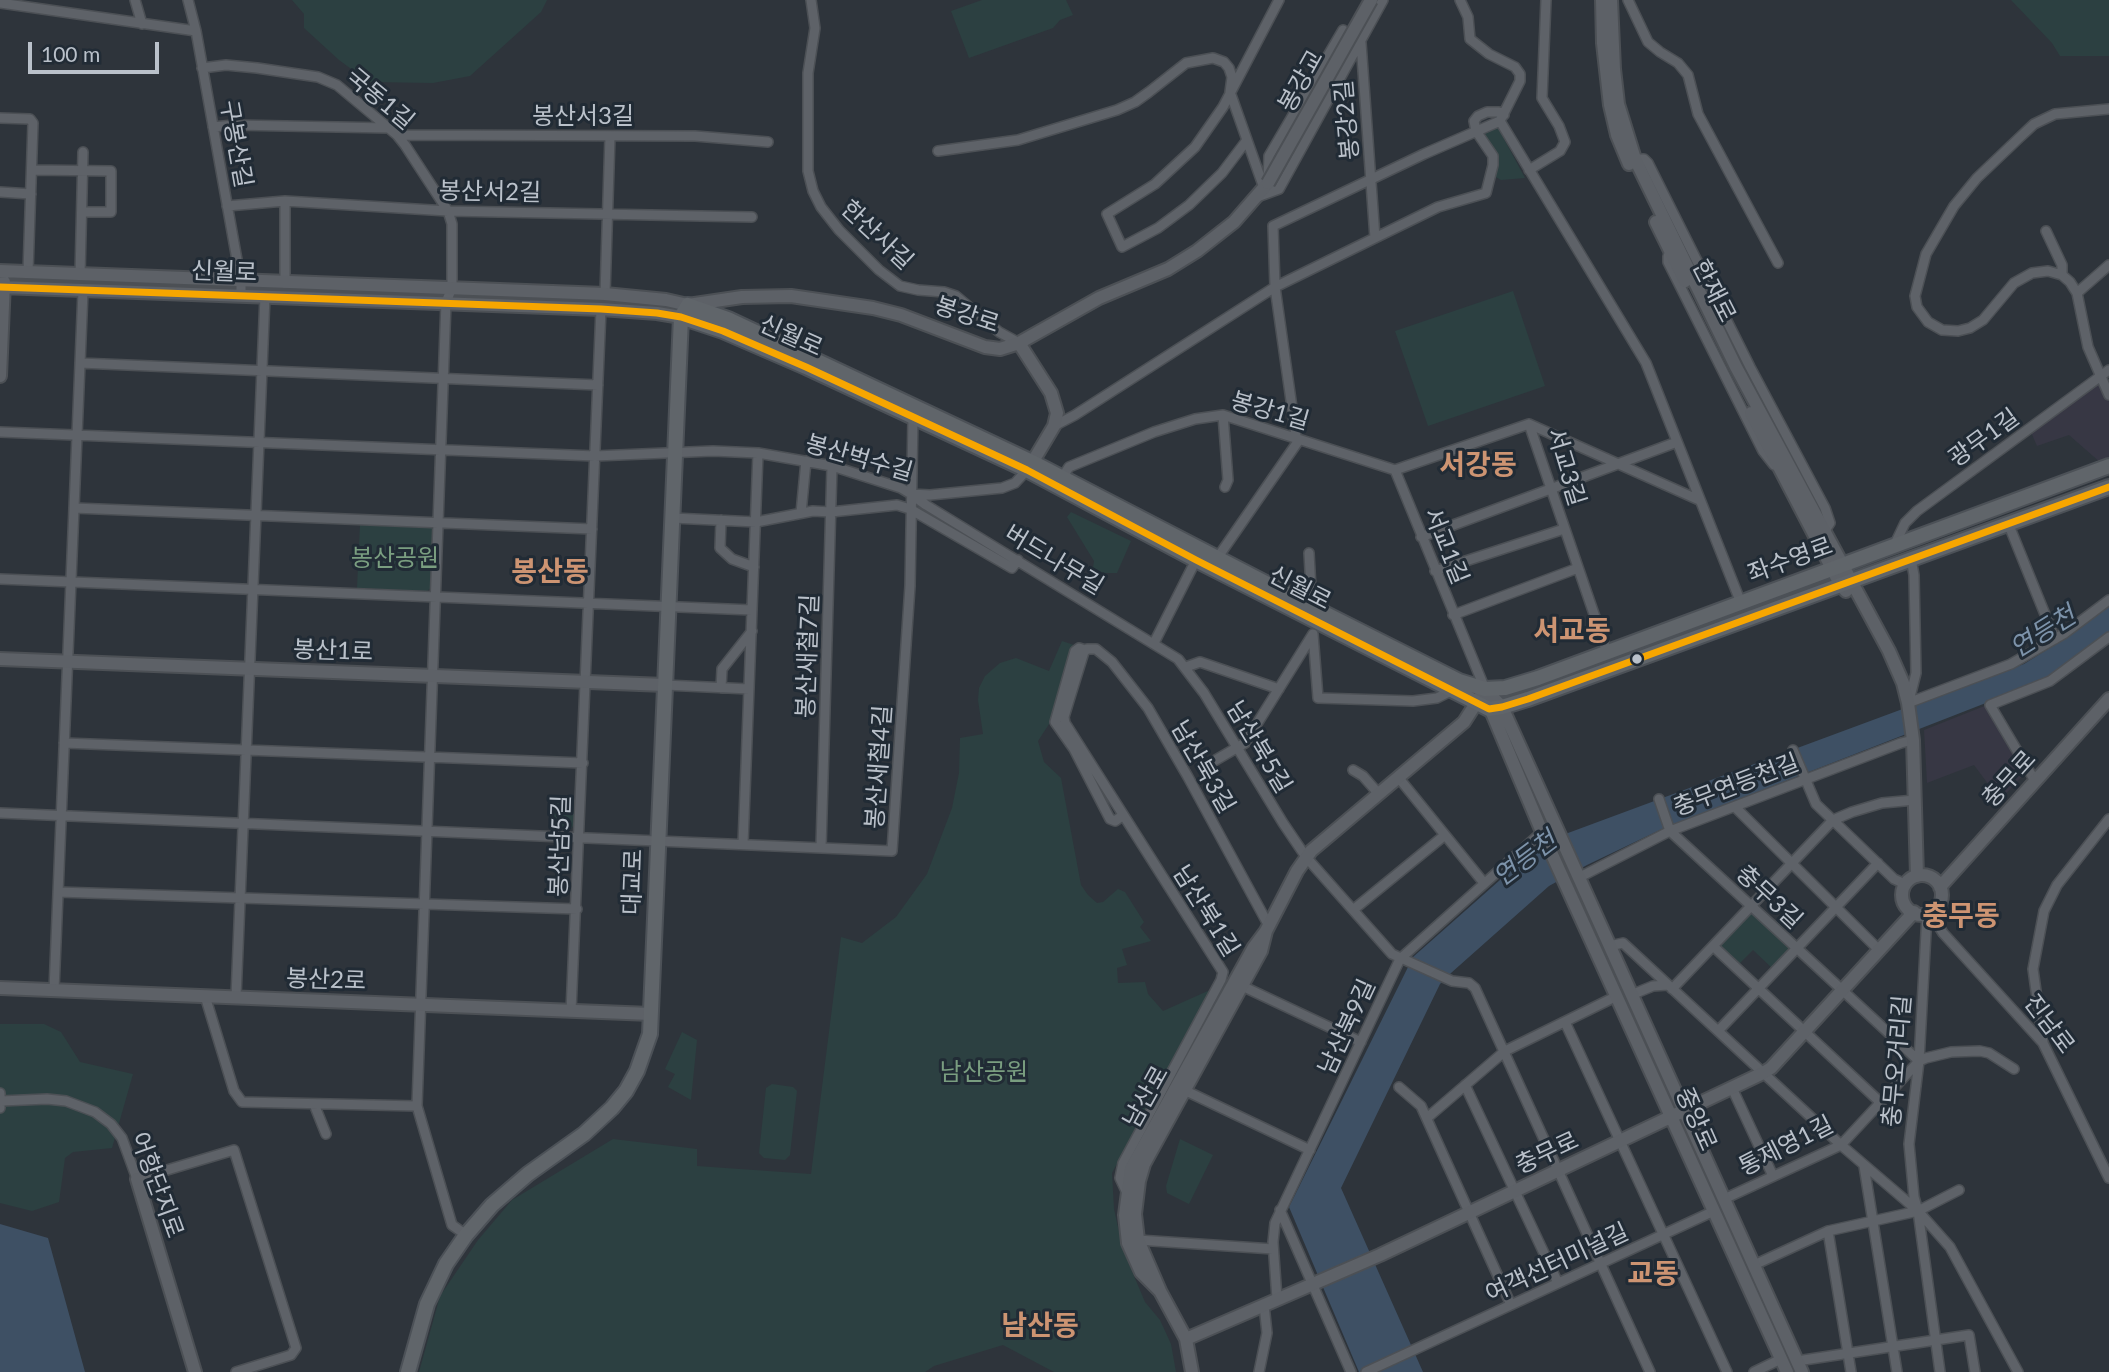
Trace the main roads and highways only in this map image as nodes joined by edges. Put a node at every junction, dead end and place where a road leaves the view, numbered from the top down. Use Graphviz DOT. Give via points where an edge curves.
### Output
graph roads {
  1 [pos="684,311"];
  2 [pos="1030,466"];
  3 [pos="2109,466"];
  4 [pos="2109,486"];
  5 [pos="1938,530"];
  6 [pos="1943,547"];
  7 [pos="1763,594"];
  8 [pos="1770,610"];
  9 [pos="1485,689"];
  10 [pos="1489,707"];
  11 [pos="408,1372"];
  1 -- 2 [label="main road, 신월로"];
  1 -- 2 [label="main road, 신월로" via="728,319"];
  1 -- 11 [label="main road, 대교로" via="650,1034 632,1082 619,1100 584,1134 492,1205 466,1235 427,1304"];
  2 -- 9 [label="main road, 신월로" via="1062,478 1459,681"];
  2 -- 10 [label="main road, 신월로" via="1317,629"];
  3 -- 5 [label="main road, 좌수영로"];
  4 -- 6 [label="main road, 좌수영로"];
  5 -- 6 [label="main road"];
  5 -- 7 [label="main road, 좌수영로"];
  6 -- 8 [label="main road, 좌수영로"];
  7 -- 8 [label="main road"];
  7 -- 9 [label="main road, 좌수영로" via="1523,683"];
  8 -- 10 [label="main road, 좌수영로"];
}
